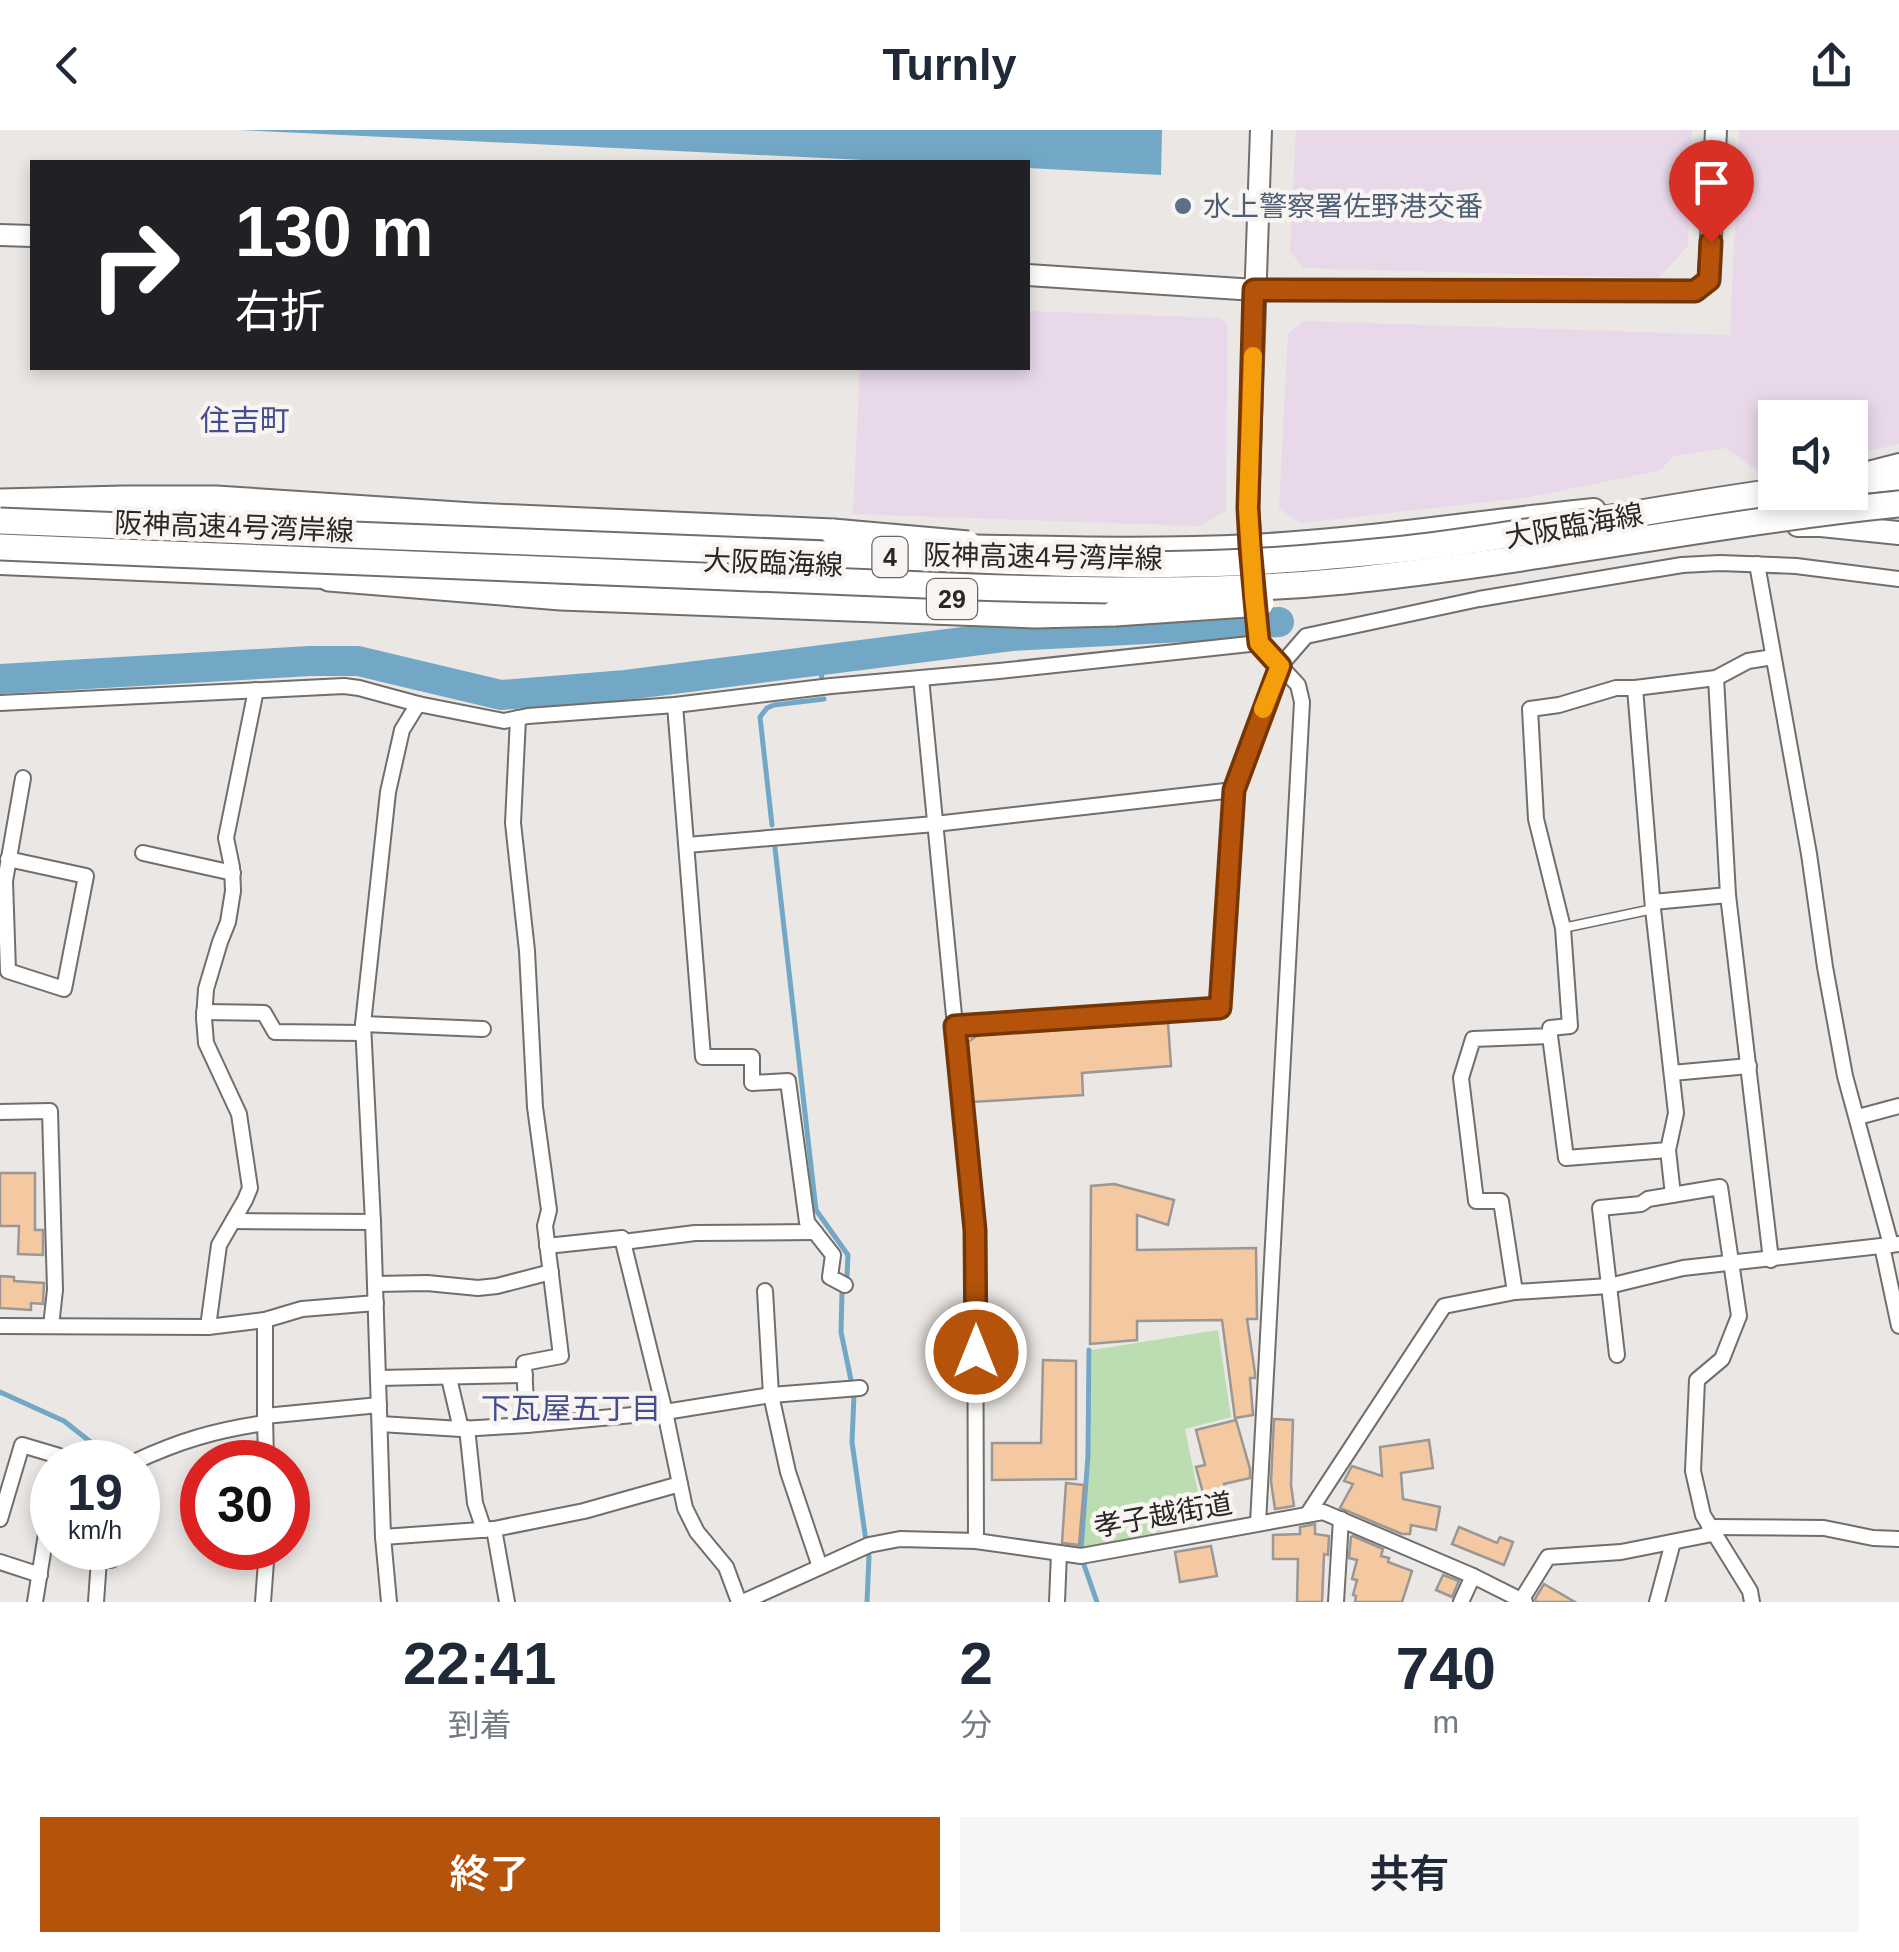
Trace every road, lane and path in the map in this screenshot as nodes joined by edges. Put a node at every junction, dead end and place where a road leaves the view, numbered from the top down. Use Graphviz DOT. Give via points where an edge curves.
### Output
graph roads {
  1 [pos="1262,130"];
  2 [pos="1716,130"];
  3 [pos="0,235"];
  4 [pos="30,236"];
  5 [pos="1030,275"];
  6 [pos="1254,290"];
  7 [pos="1899,461"];
  8 [pos="1868,469"];
  9 [pos="1899,477"];
  10 [pos="1868,480"];
  11 [pos="1758,496"];
  12 [pos="1758,496"];
  13 [pos="0,503"];
  14 [pos="1868,505"];
  15 [pos="1899,507"];
  16 [pos="0,520"];
  17 [pos="1899,533"];
  18 [pos="1250,546"];
  19 [pos="0,547"];
  20 [pos="1410,548"];
  21 [pos="1557,554"];
  22 [pos="0,563"];
  23 [pos="1757,564"];
  24 [pos="329,578"];
  25 [pos="1899,578"];
  26 [pos="1254,597"];
  27 [pos="1259,643"];
  28 [pos="1773,658"];
  29 [pos="1280,666"];
  30 [pos="921,678"];
  31 [pos="1716,678"];
  32 [pos="1635,688"];
  33 [pos="256,690"];
  34 [pos="0,703"];
  35 [pos="418,704"];
  36 [pos="675,705"];
  37 [pos="518,718"];
  38 [pos="23,778"];
  39 [pos="1234,790"];
  40 [pos="935,824"];
  41 [pos="687,846"];
  42 [pos="143,853"];
  43 [pos="8,859"];
  44 [pos="232,873"];
  45 [pos="1728,895"];
  46 [pos="1653,906"];
  47 [pos="3,928"];
  48 [pos="1562,928"];
  49 [pos="204,1012"];
  50 [pos="955,1026"];
  51 [pos="363,1028"];
  52 [pos="482,1029"];
  53 [pos="1550,1036"];
  54 [pos="1749,1066"];
  55 [pos="1672,1073"];
  56 [pos="1899,1106"];
  57 [pos="0,1112"];
  58 [pos="1858,1117"];
  59 [pos="1668,1150"];
  60 [pos="1673,1194"];
  61 [pos="233,1221"];
  62 [pos="373,1222"];
  63 [pos="814,1232"];
  64 [pos="623,1242"];
  65 [pos="1891,1245"];
  66 [pos="547,1246"];
  67 [pos="1771,1260"];
  68 [pos="1732,1264"];
  69 [pos="551,1272"];
  70 [pos="375,1284"];
  71 [pos="844,1286"];
  72 [pos="1609,1286"];
  73 [pos="765,1291"];
  74 [pos="1515,1292"];
  75 [pos="376,1303"];
  76 [pos="265,1320"];
  77 [pos="0,1326"];
  78 [pos="51,1326"];
  79 [pos="1899,1326"];
  80 [pos="208,1327"];
  81 [pos="1617,1354"];
  82 [pos="525,1376"];
  83 [pos="378,1378"];
  84 [pos="449,1378"];
  85 [pos="860,1388"];
  86 [pos="770,1395"];
  87 [pos="379,1405"];
  88 [pos="665,1412"];
  89 [pos="265,1419"];
  90 [pos="380,1424"];
  91 [pos="527,1425"];
  92 [pos="464,1428"];
  93 [pos="265,1440"];
  94 [pos="30,1447"];
  95 [pos="160,1450"];
  96 [pos="680,1484"];
  97 [pos="1308,1515"];
  98 [pos="0,1519"];
  99 [pos="1342,1519"];
  100 [pos="1258,1523"];
  101 [pos="489,1529"];
  102 [pos="1711,1530"];
  103 [pos="383,1537"];
  104 [pos="1899,1539"];
  105 [pos="976,1541"];
  106 [pos="1673,1542"];
  107 [pos="1059,1553"];
  108 [pos="0,1562"];
  109 [pos="820,1567"];
  110 [pos="41,1570"];
  111 [pos="98,1570"];
  112 [pos="265,1570"];
  113 [pos="40,1575"];
  114 [pos="1473,1576"];
  115 [pos="1524,1600"];
  116 [pos="35,1602"];
  117 [pos="96,1602"];
  118 [pos="263,1602"];
  119 [pos="389,1602"];
  120 [pos="507,1602"];
  121 [pos="741,1602"];
  122 [pos="1057,1602"];
  123 [pos="1336,1602"];
  124 [pos="1462,1602"];
  125 [pos="1657,1602"];
  126 [pos="1752,1602"];
  1 -- 6 [label="street"];
  2 -- 6 [label="street" via="1709,280 1695,291"];
  3 -- 4 [label="street"];
  5 -- 6 [label="street"];
  6 -- 18 [label="street"];
  7 -- 8 [label="street"];
  9 -- 10 [label="highway"];
  11 -- 18 [label="main road, 大阪臨海線 / 29"];
  12 -- 20 [label="highway, 阪神高速4号湾岸線 / 4, bridge"];
  13 -- 18 [label="main road, 大阪臨海線 / 29" via="830,543"];
  13 -- 20 [label="highway, bridge" via="216,499 1141,554"];
  14 -- 15 [label="main road, 大阪臨海線 / 29"];
  15 -- 21 [label="highway, 阪神高速4号湾岸線 / 4, bridge" via="1732,524"];
  16 -- 20 [label="highway, 阪神高速4号湾岸線 / 4, bridge" via="1120,565 1261,562"];
  17 -- 26 [label="main road, 大阪臨海線 / 29" via="1820,525 1727,530 1421,584"];
  18 -- 26 [label="street"];
  19 -- 21 [label="highway, 阪神高速4号湾岸線 / 4, bridge" via="1119,592 1341,581"];
  21 -- 24 [label="highway, bridge" via="1328,596 1035,616 561,597"];
  22 -- 24 [label="main road, 大阪臨海線 / 29"];
  23 -- 25 [label="street"];
  23 -- 28 [label="street"];
  23 -- 29 [label="street" via="1682,564 1439,606 1306,636"];
  24 -- 26 [label="main road, 大阪臨海線 / 29" via="1077,602"];
  26 -- 27 [label="street"];
  27 -- 29 [label="street"];
  27 -- 30 [label="street"];
  28 -- 31 [label="street" via="1748,661"];
  28 -- 58 [label="street" via="1828,986"];
  29 -- 39 [label="street"];
  29 -- 100 [label="street" via="1298,685 1302,702"];
  30 -- 36 [label="street"];
  30 -- 40 [label="street"];
  31 -- 32 [label="street"];
  31 -- 45 [label="street"];
  32 -- 46 [label="street"];
  32 -- 48 [label="street" via="1530,709 1536,819"];
  33 -- 34 [label="street"];
  33 -- 35 [label="street" via="344,686"];
  33 -- 44 [label="street" via="226,838"];
  35 -- 37 [label="street"];
  35 -- 51 [label="street" via="402,730 388,792"];
  36 -- 37 [label="street"];
  36 -- 41 [label="street"];
  37 -- 66 [label="street" via="513,823"];
  38 -- 43 [label="street"];
  39 -- 40 [label="street"];
  39 -- 50 [label="street" via="1220,1008"];
  40 -- 41 [label="street"];
  40 -- 50 [label="street"];
  41 -- 63 [label="street" via="704,1057 752,1057 752,1083 788,1081 807,1222"];
  42 -- 44 [label="street"];
  43 -- 47 [label="street"];
  43 -- 47 [label="street" via="86,876 64,989 8,971"];
  44 -- 49 [label="street" via="228,922"];
  45 -- 46 [label="street"];
  45 -- 54 [label="street"];
  46 -- 48 [label="lane"];
  46 -- 55 [label="street"];
  48 -- 53 [label="street" via="1570,1026 1550,1028"];
  49 -- 51 [label="street" via="264,1013 275,1032"];
  49 -- 61 [label="street" via="206,1043 239,1114 250,1188"];
  50 -- 105 [label="street" via="975,1230"];
  51 -- 52 [label="street"];
  51 -- 62 [label="street"];
  53 -- 59 [label="street" via="1566,1158"];
  53 -- 74 [label="street" via="1473,1039 1461,1078 1476,1201 1501,1201"];
  54 -- 55 [label="street"];
  54 -- 67 [label="street"];
  55 -- 59 [label="street" via="1676,1113"];
  56 -- 58 [label="street"];
  57 -- 78 [label="street" via="50,1111"];
  58 -- 65 [label="street"];
  59 -- 60 [label="street"];
  60 -- 68 [label="street" via="1720,1187"];
  60 -- 72 [label="street" via="1600,1208"];
  61 -- 62 [label="street"];
  61 -- 80 [label="street" via="219,1246"];
  62 -- 70 [label="street"];
  63 -- 64 [label="street" via="695,1233"];
  63 -- 71 [label="street" via="833,1256 830,1277"];
  64 -- 66 [label="street"];
  64 -- 88 [label="street"];
  65 -- 67 [label="street"];
  65 -- 79 [label="street"];
  66 -- 69 [label="street"];
  67 -- 68 [label="street"];
  68 -- 72 [label="street"];
  68 -- 102 [label="street" via="1739,1316 1722,1359 1697,1380 1693,1471"];
  69 -- 70 [label="street" via="478,1288"];
  69 -- 82 [label="street" via="561,1356 524,1362"];
  70 -- 75 [label="street"];
  72 -- 74 [label="street"];
  72 -- 81 [label="street"];
  73 -- 86 [label="street"];
  74 -- 97 [label="street" via="1444,1306"];
  75 -- 76 [label="street" via="302,1309"];
  75 -- 83 [label="street"];
  76 -- 80 [label="street"];
  76 -- 89 [label="street"];
  77 -- 78 [label="street"];
  78 -- 80 [label="street"];
  82 -- 84 [label="street"];
  82 -- 91 [label="street"];
  83 -- 84 [label="street"];
  83 -- 87 [label="street"];
  84 -- 92 [label="street"];
  85 -- 86 [label="street"];
  86 -- 88 [label="street"];
  86 -- 109 [label="street"];
  87 -- 89 [label="street"];
  87 -- 90 [label="street"];
  88 -- 91 [label="street"];
  88 -- 96 [label="street"];
  89 -- 93 [label="street"];
  89 -- 95 [label="street"];
  90 -- 92 [label="street"];
  90 -- 103 [label="street"];
  91 -- 92 [label="street"];
  92 -- 101 [label="street" via="475,1503"];
  94 -- 98 [label="street" via="22,1445"];
  96 -- 101 [label="street" via="584,1512"];
  96 -- 121 [label="street" via="697,1532 726,1567"];
  97 -- 99 [label="street, 孝子越街道"];
  97 -- 100 [label="street, 孝子越街道"];
  99 -- 114 [label="street, 孝子越街道"];
  99 -- 123 [label="street"];
  100 -- 107 [label="street, 孝子越街道" via="1081,1556"];
  101 -- 103 [label="street"];
  101 -- 120 [label="street"];
  102 -- 104 [label="street" via="1824,1528"];
  102 -- 106 [label="street"];
  102 -- 126 [label="street"];
  103 -- 119 [label="street"];
  105 -- 107 [label="street, 孝子越街道"];
  105 -- 109 [label="street, 孝子越街道" via="900,1539"];
  106 -- 115 [label="street" via="1548,1557"];
  106 -- 125 [label="street"];
  107 -- 122 [label="street"];
  108 -- 113 [label="street"];
  109 -- 121 [label="street, 孝子越街道"];
  110 -- 113 [label="street"];
  111 -- 117 [label="street"];
  112 -- 118 [label="street"];
  113 -- 116 [label="street"];
  114 -- 115 [label="street, 孝子越街道"];
  114 -- 124 [label="street"];
}
